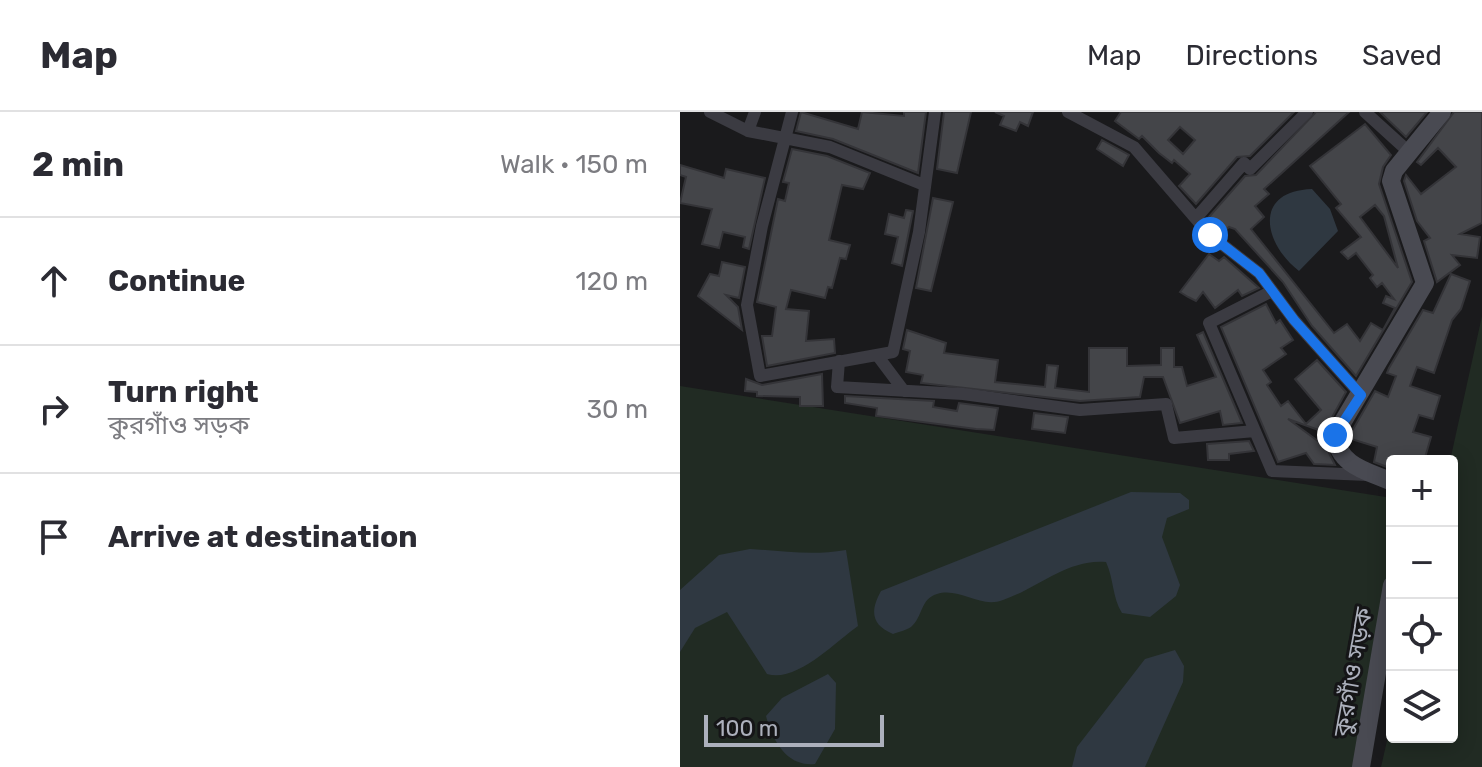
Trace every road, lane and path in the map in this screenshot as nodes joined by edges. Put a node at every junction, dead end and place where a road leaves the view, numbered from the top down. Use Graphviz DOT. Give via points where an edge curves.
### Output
graph roads {
  1 [pos="710,112"];
  2 [pos="755,112"];
  3 [pos="792,112"];
  4 [pos="935,112"];
  5 [pos="1068,112"];
  6 [pos="1307,112"];
  7 [pos="1365,112"];
  8 [pos="1442,112"];
  9 [pos="748,131"];
  10 [pos="784,136"];
  11 [pos="1409,152"];
  12 [pos="924,185"];
  13 [pos="1196,218"];
  14 [pos="1272,291"];
  15 [pos="877,355"];
  16 [pos="839,361"];
  17 [pos="904,391"];
  18 [pos="1361,395"];
  19 [pos="1255,431"];
  20 [pos="1370,476"];
  21 [pos="1386,480"];
  22 [pos="1390,599"];
  23 [pos="1361,767"];
  1 -- 9 [label="street"];
  2 -- 9 [label="street"];
  3 -- 10 [label="street"];
  4 -- 12 [label="street"];
  5 -- 13 [label="street" via="1134,147"];
  6 -- 13 [label="street" via="1250,169 1244,163"];
  7 -- 11 [label="street"];
  8 -- 11 [label="street"];
  9 -- 10 [label="street"];
  10 -- 12 [label="street" via="830,147"];
  10 -- 16 [label="street" via="747,305 760,376"];
  11 -- 18 [label="street" via="1391,181 1425,283"];
  12 -- 15 [label="street" via="893,352"];
  13 -- 14 [label="street"];
  14 -- 18 [label="street"];
  14 -- 19 [label="street" via="1209,323"];
  15 -- 16 [label="street"];
  15 -- 17 [label="street"];
  16 -- 17 [label="street" via="837,387"];
  17 -- 19 [label="street" via="1080,410 1166,404 1174,438"];
  18 -- 20 [label="street" via="1335,435 1343,456"];
  19 -- 20 [label="street" via="1272,471"];
  20 -- 21 [label="street"];
  22 -- 23 [label="street, কুরগাঁও সড়ক"];
}
